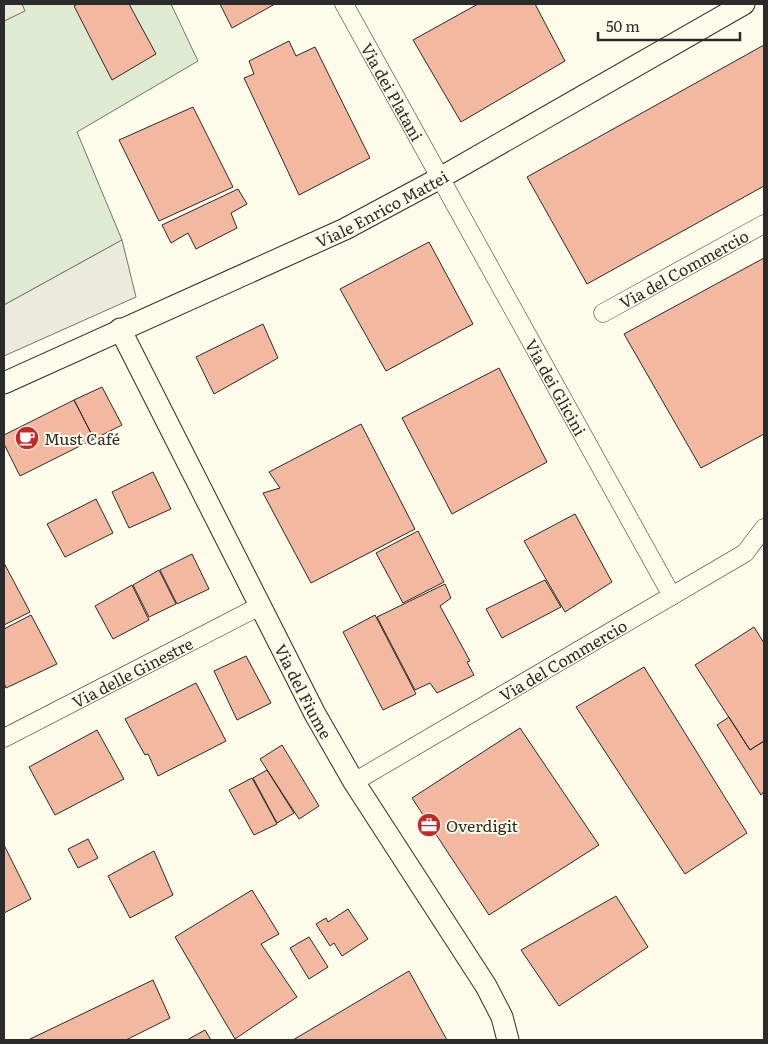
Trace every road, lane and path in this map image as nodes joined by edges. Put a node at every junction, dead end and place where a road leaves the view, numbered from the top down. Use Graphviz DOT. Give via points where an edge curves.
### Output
graph roads {
  1 [pos="344,4"];
  2 [pos="744,4"];
  3 [pos="440,178"];
  4 [pos="764,224"];
  5 [pos="603,313"];
  6 [pos="120,329"];
  7 [pos="4,383"];
  8 [pos="764,528"];
  9 [pos="672,596"];
  10 [pos="260,606"];
  11 [pos="4,738"];
  12 [pos="354,782"];
  13 [pos="508,1040"];
  1 -- 3 [label="street, Via dei Platani"];
  2 -- 3 [label="street, Viale Enrico Mattei"];
  3 -- 6 [label="street, Viale Enrico Mattei" via="344,230"];
  3 -- 9 [label="street, Via dei Glicini"];
  4 -- 5 [label="street, Via del Commercio"];
  6 -- 7 [label="street, Viale Enrico Mattei"];
  6 -- 10 [label="street, Via del Fiume"];
  8 -- 9 [label="street, Via del Commercio" via="745,553"];
  9 -- 12 [label="street, Via del Commercio"];
  10 -- 11 [label="street, Via delle Ginestre"];
  10 -- 12 [label="street, Via del Fiume"];
  12 -- 13 [label="street, Via del Fiume" via="486,986 502,1017"];
}
